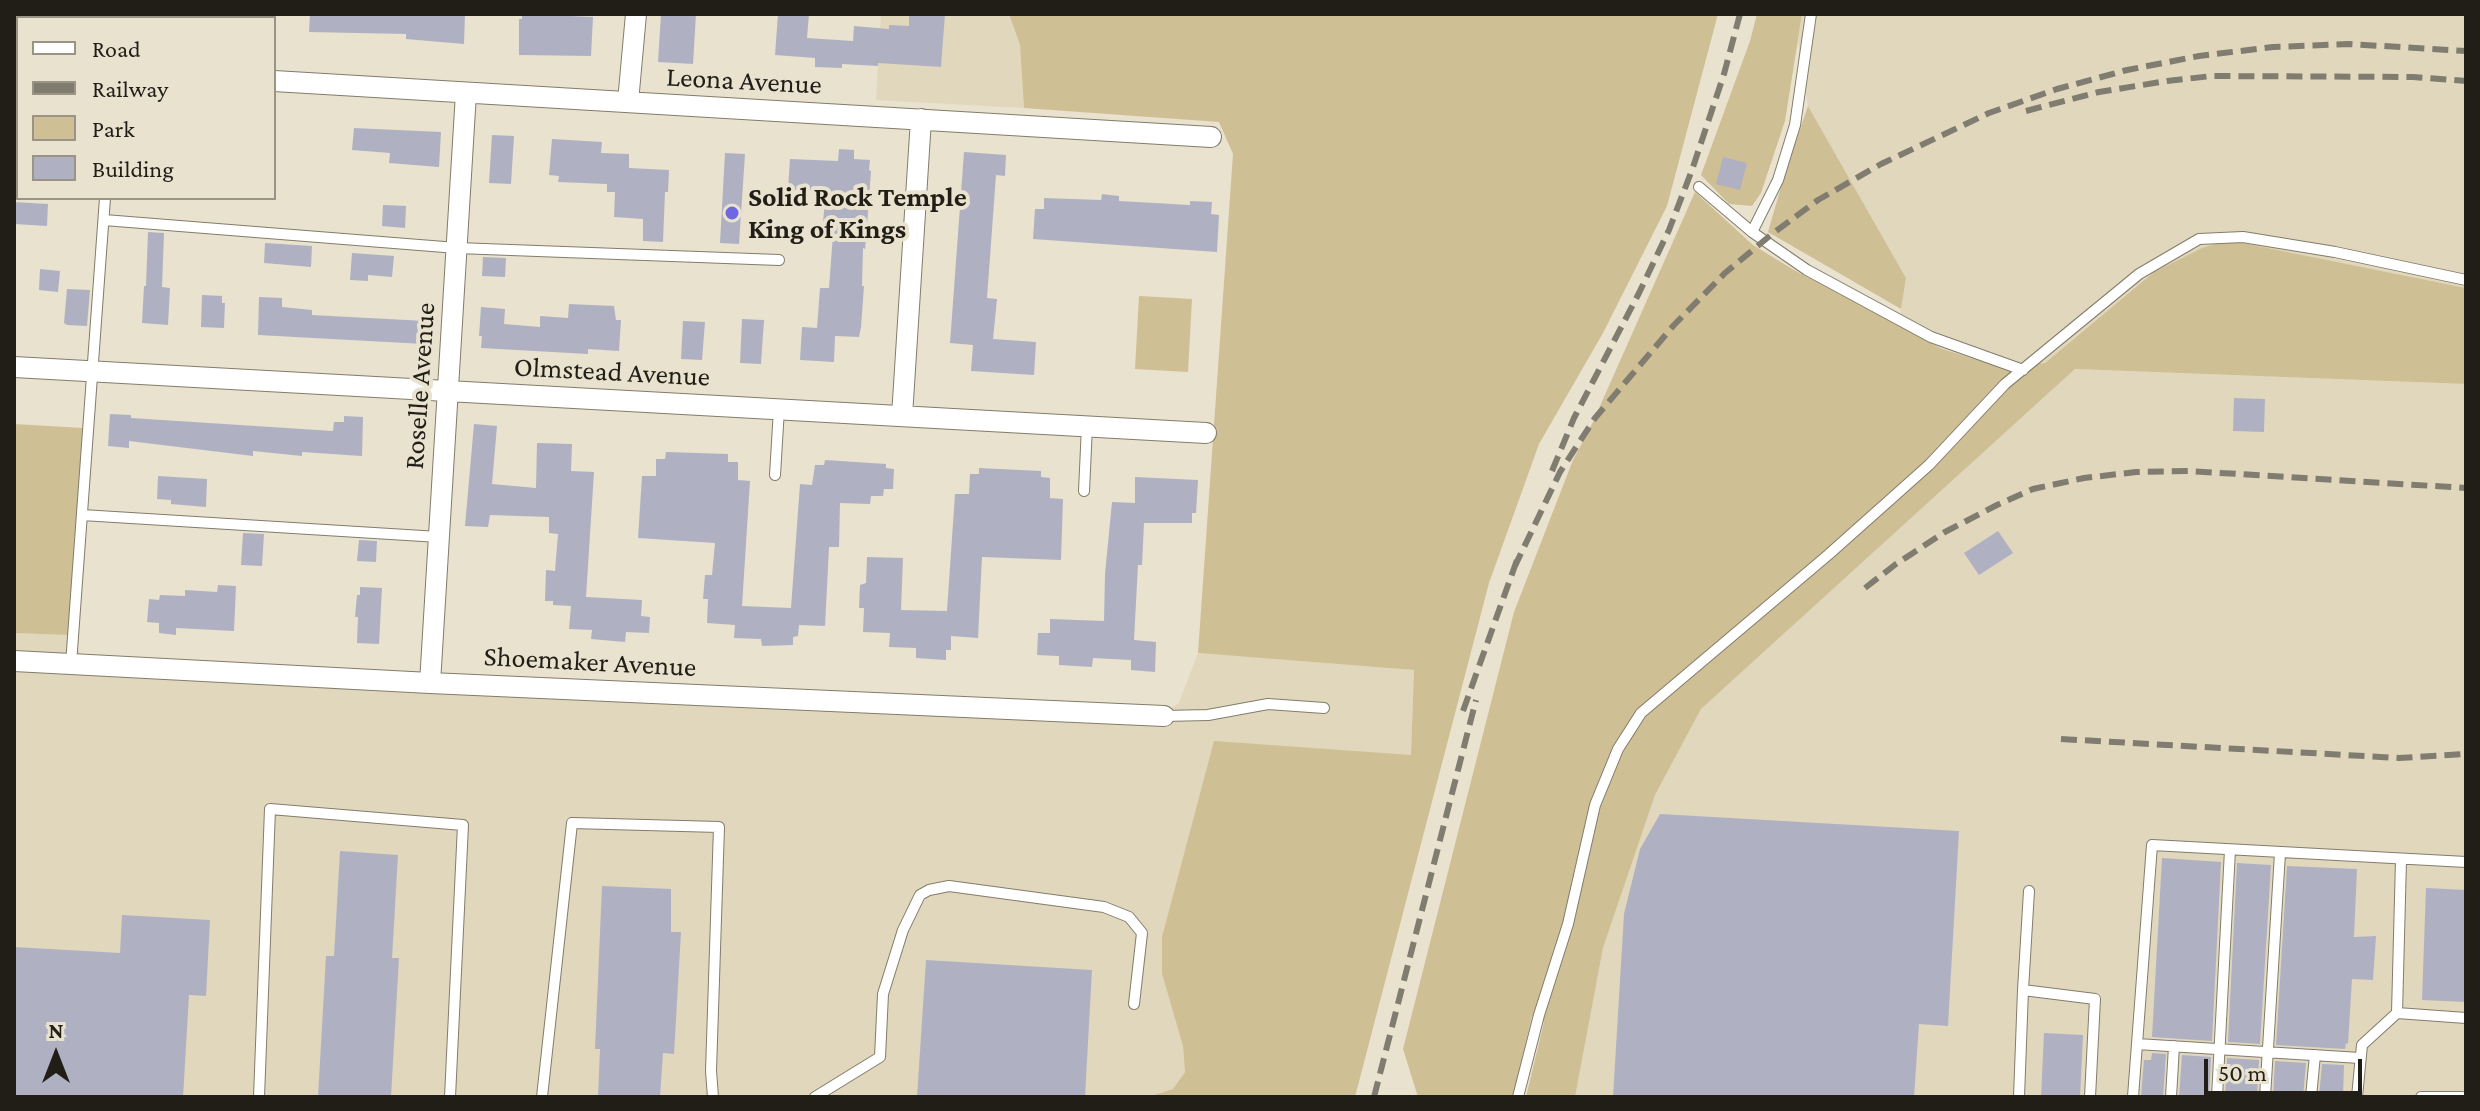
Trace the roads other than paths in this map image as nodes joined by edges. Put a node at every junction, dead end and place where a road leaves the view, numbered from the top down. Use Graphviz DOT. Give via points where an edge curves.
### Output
graph roads {
  1 [pos="636,14"];
  2 [pos="1811,14"];
  3 [pos="276,81"];
  4 [pos="466,93"];
  5 [pos="628,102"];
  6 [pos="921,119"];
  7 [pos="1211,137"];
  8 [pos="1699,187"];
  9 [pos="105,200"];
  10 [pos="104,220"];
  11 [pos="1752,232"];
  12 [pos="457,248"];
  13 [pos="779,260"];
  14 [pos="2466,280"];
  15 [pos="14,367"];
  16 [pos="2023,370"];
  17 [pos="93,372"];
  18 [pos="448,391"];
  19 [pos="779,409"];
  20 [pos="902,416"];
  21 [pos="1087,426"];
  22 [pos="1206,433"];
  23 [pos="775,475"];
  24 [pos="1084,491"];
  25 [pos="82,515"];
  26 [pos="439,537"];
  27 [pos="14,661"];
  28 [pos="71,664"];
  29 [pos="430,683"];
  30 [pos="1324,708"];
  31 [pos="1164,716"];
  32 [pos="2230,850"];
  33 [pos="2280,853"];
  34 [pos="2401,860"];
  35 [pos="2466,862"];
  36 [pos="2029,891"];
  37 [pos="2023,990"];
  38 [pos="1134,1004"];
  39 [pos="2397,1013"];
  40 [pos="2466,1018"];
  41 [pos="2137,1044"];
  42 [pos="2174,1046"];
  43 [pos="2220,1049"];
  44 [pos="2269,1052"];
  45 [pos="2315,1055"];
  46 [pos="2360,1058"];
  47 [pos="259,1097"];
  48 [pos="450,1097"];
  49 [pos="542,1097"];
  50 [pos="713,1097"];
  51 [pos="815,1097"];
  52 [pos="1518,1097"];
  53 [pos="2019,1097"];
  54 [pos="2090,1097"];
  55 [pos="2133,1097"];
  56 [pos="2171,1097"];
  57 [pos="2217,1097"];
  58 [pos="2265,1097"];
  59 [pos="2311,1097"];
  60 [pos="2357,1097"];
  61 [pos="2421,1097"];
  62 [pos="2462,1097"];
  1 -- 5 [label="street"];
  2 -- 11 [label="lane" via="1795,125 1778,180"];
  3 -- 4 [label="street, Leona Avenue"];
  4 -- 5 [label="street, Leona Avenue"];
  4 -- 12 [label="street, Roselle Avenue"];
  5 -- 6 [label="street, Leona Avenue"];
  6 -- 7 [label="street, Leona Avenue"];
  6 -- 20 [label="street"];
  8 -- 11 [label="lane"];
  9 -- 10 [label="lane"];
  10 -- 12 [label="lane"];
  10 -- 17 [label="lane"];
  11 -- 16 [label="lane" via="1807,270 1931,337"];
  12 -- 13 [label="lane"];
  12 -- 18 [label="street, Roselle Avenue"];
  14 -- 16 [label="lane" via="2243,237 2199,239 2139,274"];
  15 -- 17 [label="street, Olmstead Avenue"];
  16 -- 52 [label="lane" via="1929,465 1817,566 1641,713 1618,749 1595,805 1568,924"];
  17 -- 18 [label="street, Olmstead Avenue"];
  17 -- 25 [label="lane"];
  18 -- 19 [label="street, Olmstead Avenue"];
  18 -- 26 [label="street, Roselle Avenue"];
  19 -- 20 [label="street, Olmstead Avenue"];
  19 -- 23 [label="lane"];
  20 -- 21 [label="street, Olmstead Avenue"];
  21 -- 22 [label="street, Olmstead Avenue"];
  21 -- 24 [label="lane"];
  25 -- 26 [label="lane"];
  25 -- 28 [label="lane"];
  26 -- 29 [label="street, Roselle Avenue"];
  27 -- 28 [label="street, Shoemaker Avenue"];
  28 -- 29 [label="street, Shoemaker Avenue"];
  29 -- 31 [label="street, Shoemaker Avenue"];
  30 -- 31 [label="lane" via="1268,704 1208,715"];
  32 -- 33 [label="lane"];
  32 -- 41 [label="lane" via="2152,845"];
  32 -- 43 [label="lane"];
  33 -- 34 [label="lane"];
  33 -- 44 [label="lane"];
  34 -- 35 [label="lane"];
  34 -- 39 [label="lane"];
  36 -- 37 [label="lane"];
  37 -- 53 [label="lane"];
  37 -- 54 [label="lane" via="2095,999"];
  38 -- 51 [label="lane" via="1142,933 1129,917 1104,907 949,886 929,890 920,895 903,930 883,994 880,1057"];
  39 -- 40 [label="lane"];
  39 -- 46 [label="lane" via="2362,1045"];
  41 -- 42 [label="lane"];
  41 -- 55 [label="lane"];
  42 -- 43 [label="lane"];
  42 -- 56 [label="lane"];
  43 -- 44 [label="lane"];
  43 -- 57 [label="lane"];
  44 -- 45 [label="lane"];
  44 -- 58 [label="lane"];
  45 -- 46 [label="lane"];
  45 -- 59 [label="lane"];
  46 -- 60 [label="lane"];
  47 -- 48 [label="lane" via="270,809 463,825"];
  49 -- 50 [label="lane" via="572,823 719,827"];
  61 -- 62 [label="lane"];
}
